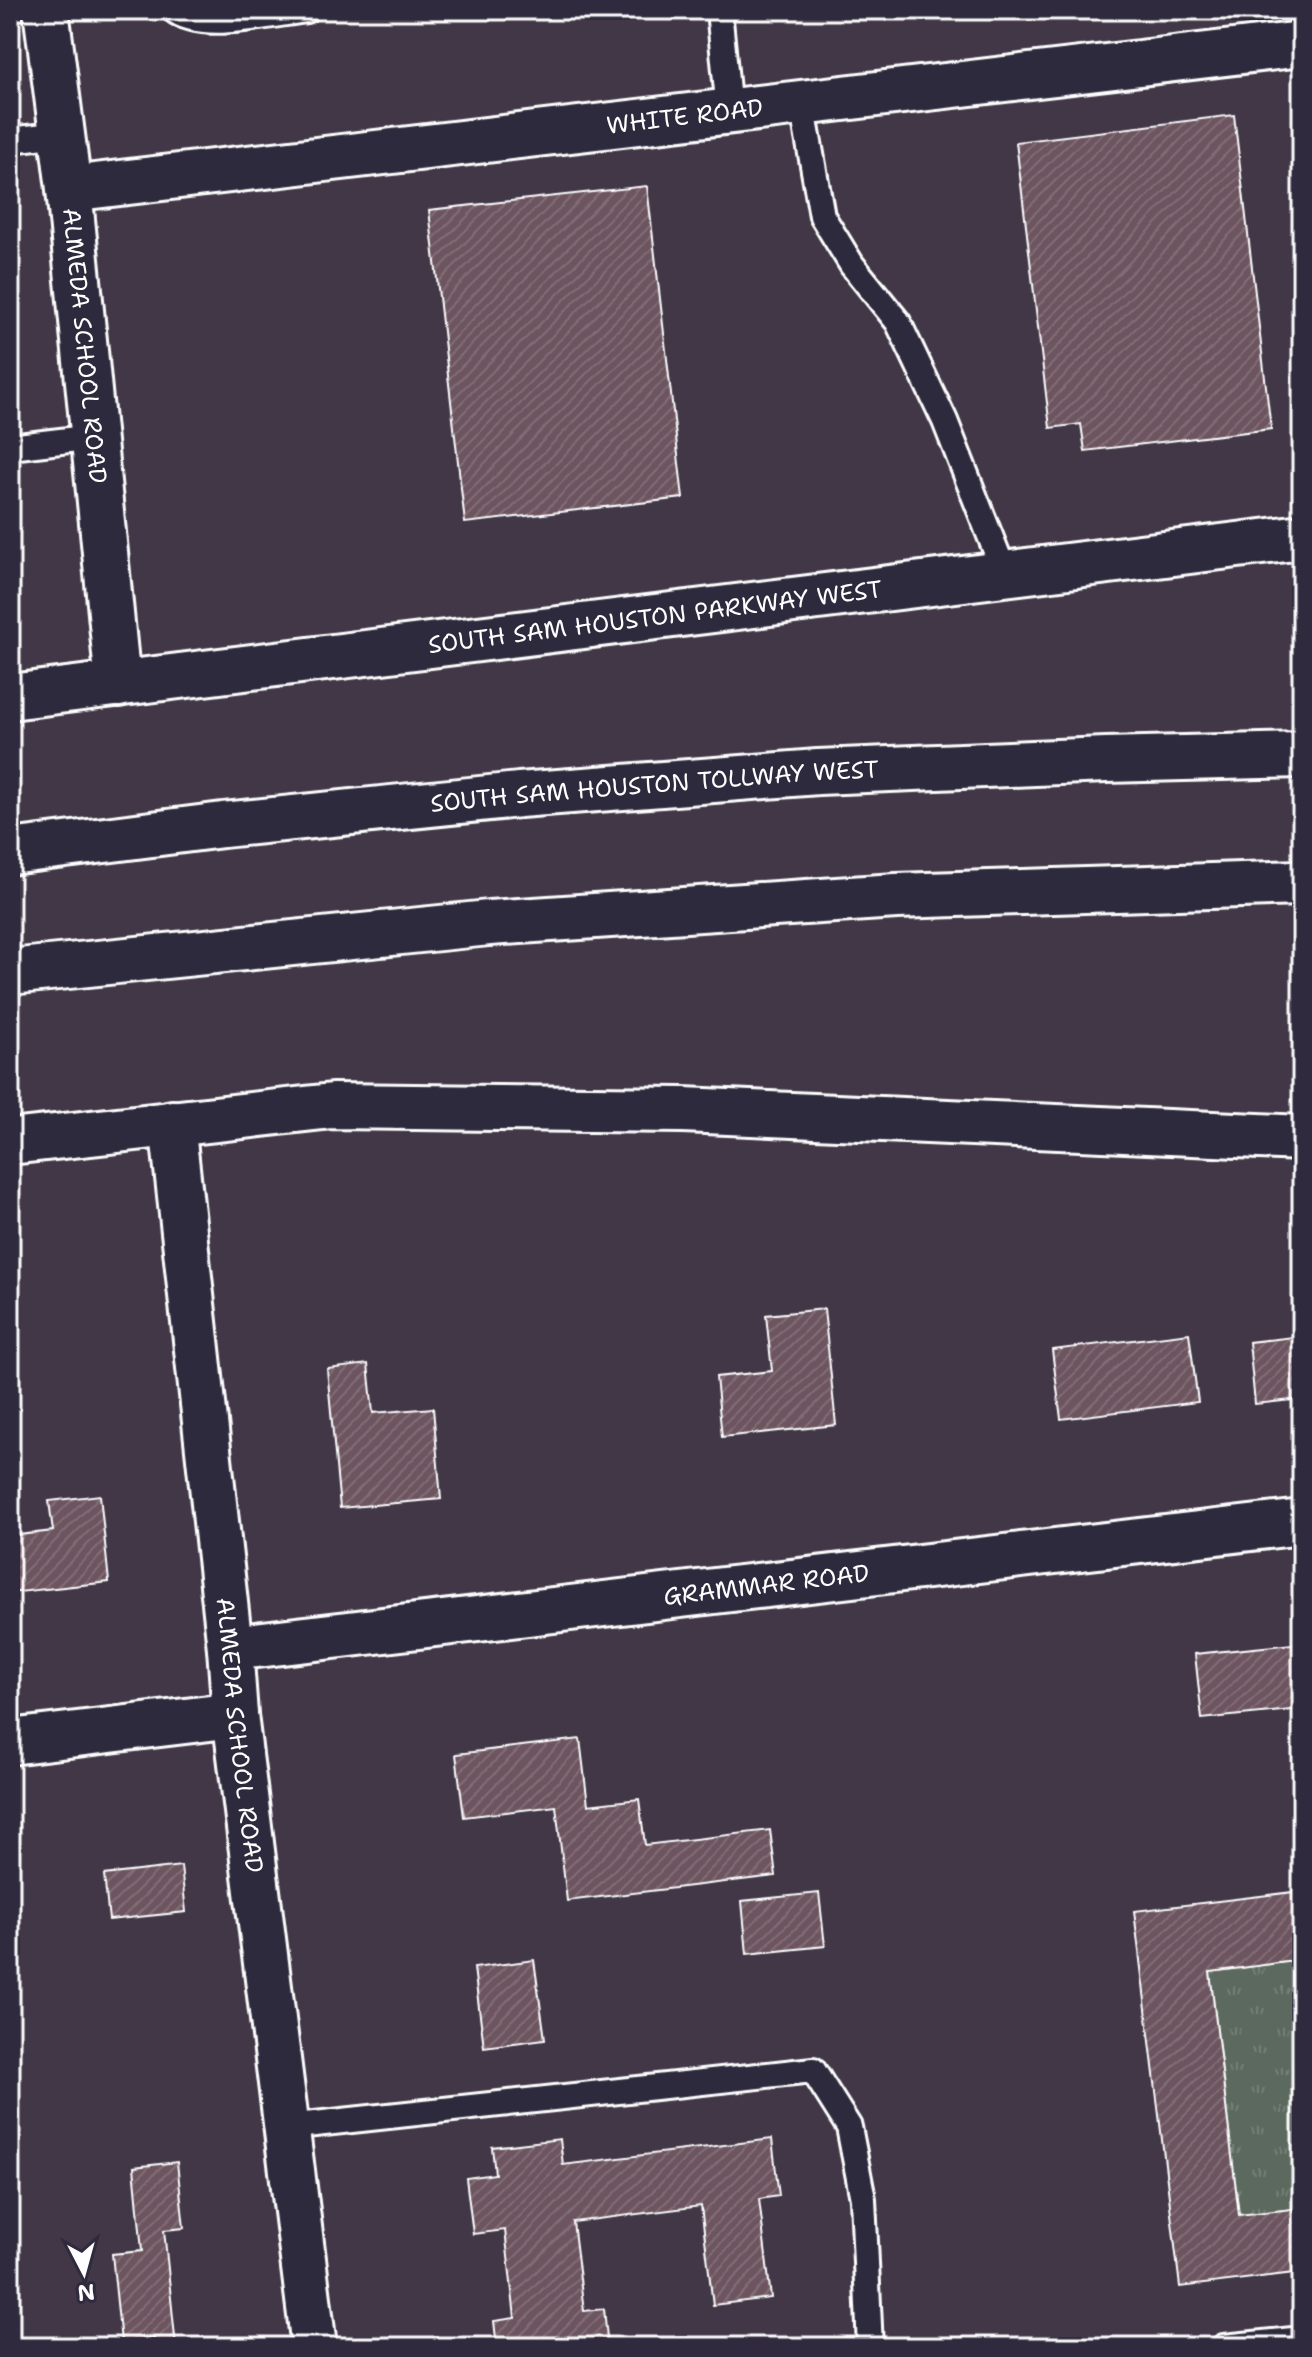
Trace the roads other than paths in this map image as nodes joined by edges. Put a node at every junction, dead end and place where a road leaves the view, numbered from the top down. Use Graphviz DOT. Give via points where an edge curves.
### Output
graph roads {
  1 [pos="46,10"];
  2 [pos="174,10"];
  3 [pos="306,10"];
  4 [pos="719,10"];
  5 [pos="1302,44"];
  6 [pos="802,103"];
  7 [pos="729,111"];
  8 [pos="62,134"];
  9 [pos="10,140"];
  10 [pos="69,189"];
  11 [pos="94,437"];
  12 [pos="10,447"];
  13 [pos="1302,537"];
  14 [pos="1005,574"];
  15 [pos="118,684"];
  16 [pos="10,697"];
  17 [pos="1302,755"];
  18 [pos="10,852"];
  19 [pos="1302,883"];
  20 [pos="240,950"];
  21 [pos="10,972"];
  22 [pos="10,982"];
  23 [pos="172,1123"];
  24 [pos="1302,1138"];
  25 [pos="10,1142"];
  26 [pos="1302,1522"];
  27 [pos="230,1648"];
  28 [pos="235,1715"];
  29 [pos="10,1742"];
  30 [pos="287,2127"];
  31 [pos="1302,2339"];
  32 [pos="314,2347"];
  33 [pos="870,2347"];
  34 [pos="1224,2347"];
  1 -- 8 [label="main road, ALMEDA SCHOOL ROAD"];
  2 -- 3 [label="lane" via="194,19 223,20"];
  4 -- 7 [label="lane"];
  5 -- 6 [label="main road, WHITE ROAD"];
  6 -- 7 [label="main road, WHITE ROAD"];
  6 -- 14 [label="lane" via="822,216 852,265 898,322 945,421"];
  7 -- 10 [label="main road, WHITE ROAD"];
  8 -- 9 [label="lane"];
  8 -- 10 [label="main road, ALMEDA SCHOOL ROAD"];
  10 -- 11 [label="main road, ALMEDA SCHOOL ROAD"];
  11 -- 12 [label="lane"];
  11 -- 15 [label="main road, ALMEDA SCHOOL ROAD"];
  13 -- 14 [label="main road, SOUTH SAM HOUSTON PARKWAY WEST"];
  14 -- 15 [label="main road, SOUTH SAM HOUSTON PARKWAY WEST"];
  15 -- 16 [label="main road, SOUTH SAM HOUSTON PARKWAY WEST"];
  17 -- 18 [label="main road, SOUTH SAM HOUSTON TOLLWAY WEST" via="818,772 519,795"];
  19 -- 20 [label="main road" via="882,897 489,923"];
  20 -- 21 [label="main road"];
  20 -- 22 [label="main road"];
  23 -- 24 [label="main road" via="332,1106 683,1110"];
  23 -- 25 [label="main road"];
  23 -- 27 [label="main road, ALMEDA SCHOOL ROAD"];
  26 -- 27 [label="main road, GRAMMAR ROAD"];
  27 -- 28 [label="main road, ALMEDA SCHOOL ROAD"];
  28 -- 29 [label="main road"];
  28 -- 30 [label="main road, ALMEDA SCHOOL ROAD"];
  30 -- 32 [label="main road, ALMEDA SCHOOL ROAD"];
  30 -- 33 [label="lane" via="813,2070 849,2127 863,2199"];
  31 -- 34 [label="lane"];
}
